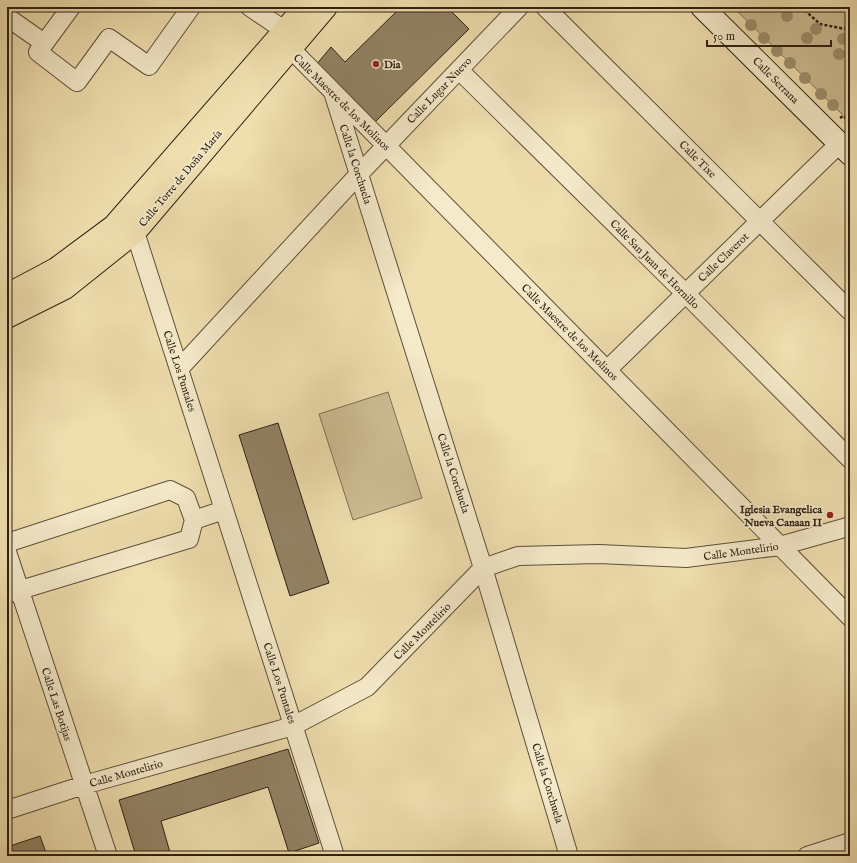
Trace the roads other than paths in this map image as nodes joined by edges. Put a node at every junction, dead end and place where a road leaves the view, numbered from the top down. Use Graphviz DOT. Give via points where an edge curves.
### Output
graph roads {
  1 [pos="71,7"];
  2 [pos="192,7"];
  3 [pos="250,7"];
  4 [pos="305,7"];
  5 [pos="326,7"];
  6 [pos="519,7"];
  7 [pos="546,7"];
  8 [pos="702,7"];
  9 [pos="7,16"];
  10 [pos="287,39"];
  11 [pos="44,43"];
  12 [pos="459,70"];
  13 [pos="333,92"];
  14 [pos="386,146"];
  15 [pos="845,149"];
  16 [pos="359,174"];
  17 [pos="760,221"];
  18 [pos="135,232"];
  19 [pos="686,294"];
  20 [pos="7,295"];
  21 [pos="850,311"];
  22 [pos="7,318"];
  23 [pos="179,369"];
  24 [pos="607,370"];
  25 [pos="850,458"];
  26 [pos="224,510"];
  27 [pos="194,520"];
  28 [pos="850,526"];
  29 [pos="7,543"];
  30 [pos="780,546"];
  31 [pos="7,552"];
  32 [pos="483,568"];
  33 [pos="13,592"];
  34 [pos="850,617"];
  35 [pos="293,726"];
  36 [pos="84,785"];
  37 [pos="7,810"];
  38 [pos="850,842"];
  39 [pos="108,856"];
  40 [pos="335,856"];
  41 [pos="569,856"];
  42 [pos="807,856"];
  1 -- 11 [label="street"];
  2 -- 11 [label="street" via="149,66 110,38 77,82 38,52"];
  3 -- 10 [label="street, Calle Maestre de los Molinos"];
  4 -- 10 [label="main road, Calle Torre de Doña María"];
  5 -- 10 [label="main road, Calle Torre de Doña María"];
  6 -- 12 [label="street, Calle Lugar Nuevo"];
  7 -- 17 [label="street, Calle Tixe"];
  8 -- 15 [label="street, Calle Serrana"];
  9 -- 11 [label="street"];
  10 -- 13 [label="street, Calle Maestre de los Molinos"];
  10 -- 18 [label="main road, Calle Torre de Doña María"];
  10 -- 20 [label="main road, Calle Torre de Doña María" via="114,226 56,269"];
  12 -- 14 [label="street, Calle Lugar Nuevo"];
  12 -- 19 [label="street, Calle San Juan de Hornillo"];
  13 -- 14 [label="street, Calle Maestre de los Molinos"];
  13 -- 16 [label="street, Calle la Corchuela"];
  14 -- 16 [label="street, Calle Lugar Nuevo"];
  14 -- 24 [label="street, Calle Maestre de los Molinos"];
  15 -- 17 [label="street, Calle Claverot"];
  16 -- 23 [label="street, Calle Lugar Nuevo"];
  16 -- 32 [label="street, Calle la Corchuela"];
  17 -- 19 [label="street, Calle Claverot"];
  17 -- 21 [label="street, Calle Tixe"];
  18 -- 22 [label="main road, Calle Torre de Doña María" via="65,288"];
  18 -- 23 [label="street, Calle Los Puntales"];
  19 -- 24 [label="street, Calle Claverot"];
  19 -- 25 [label="street, Calle San Juan de Hornillo"];
  23 -- 26 [label="street, Calle Los Puntales"];
  24 -- 30 [label="street, Calle Maestre de los Molinos"];
  26 -- 27 [label="street"];
  26 -- 35 [label="street, Calle Los Puntales"];
  27 -- 29 [label="street" via="186,498 170,490"];
  27 -- 33 [label="street" via="189,539"];
  28 -- 30 [label="street, Calle Montelirio"];
  30 -- 32 [label="street, Calle Montelirio" via="686,558 599,554 518,556"];
  30 -- 34 [label="street, Calle Maestre de los Molinos"];
  31 -- 33 [label="street, Calle Las Botijas"];
  32 -- 35 [label="street, Calle Montelirio" via="367,687"];
  32 -- 41 [label="street, Calle la Corchuela"];
  33 -- 36 [label="street, Calle Las Botijas"];
  35 -- 36 [label="street, Calle Montelirio"];
  35 -- 40 [label="street, Calle Los Puntales"];
  36 -- 37 [label="street, Calle Montelirio"];
  36 -- 39 [label="street, Calle Las Botijas"];
  38 -- 42 [label="street"];
}
